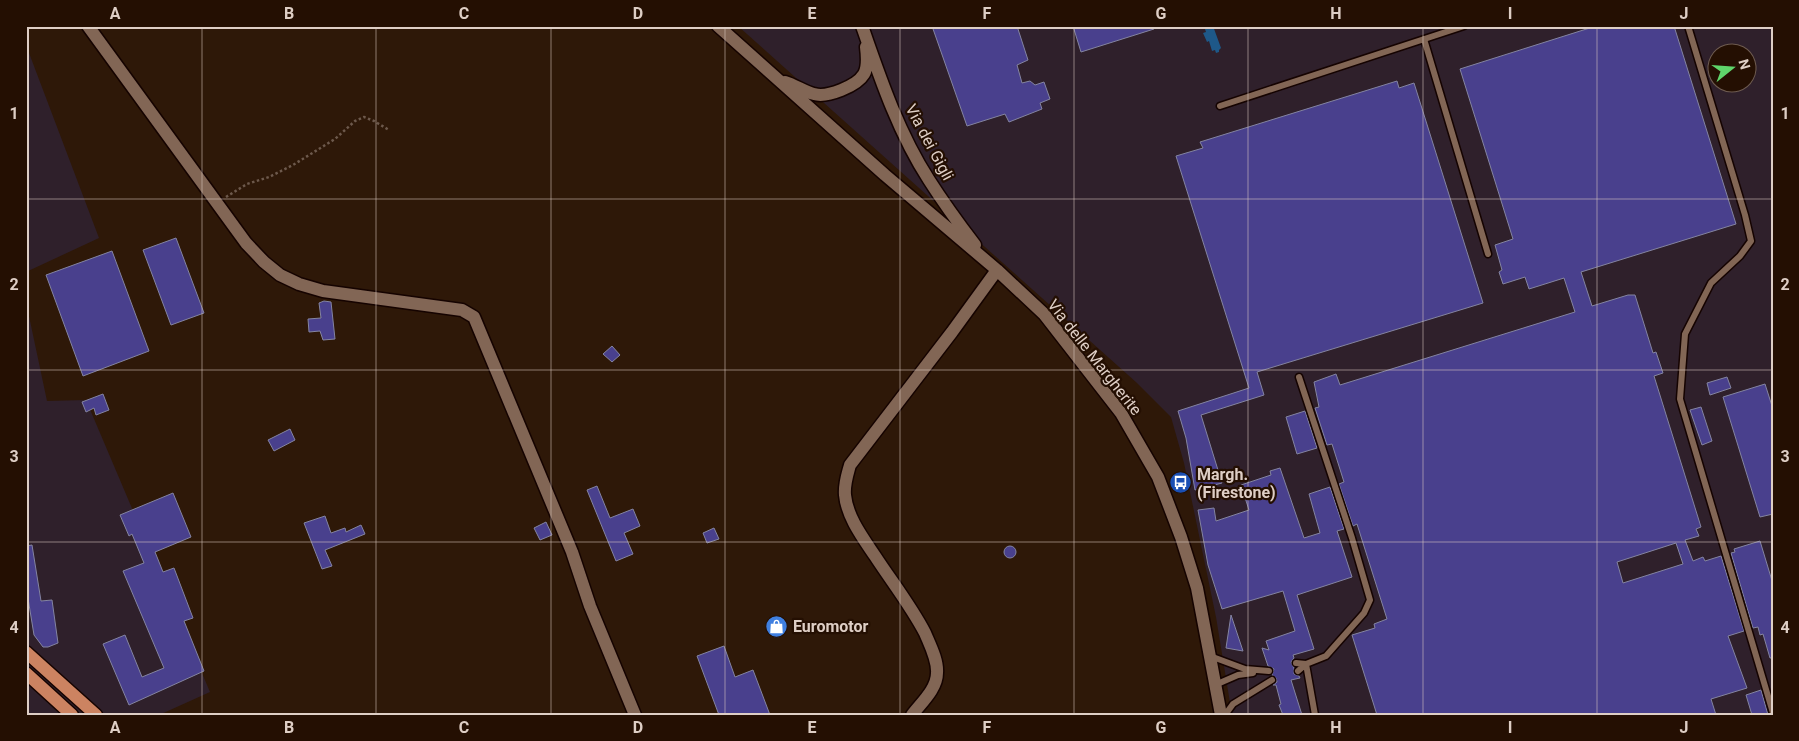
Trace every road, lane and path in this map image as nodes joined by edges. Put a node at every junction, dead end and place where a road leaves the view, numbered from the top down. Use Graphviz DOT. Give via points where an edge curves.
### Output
graph roads {
  1 [pos="88,26"];
  2 [pos="718,26"];
  3 [pos="1464,26"];
  4 [pos="1688,26"];
  5 [pos="863,28"];
  6 [pos="1424,39"];
  7 [pos="777,79"];
  8 [pos="1220,106"];
  9 [pos="389,130"];
  10 [pos="217,203"];
  11 [pos="1488,254"];
  12 [pos="985,261"];
  13 [pos="997,270"];
  14 [pos="1299,377"];
  15 [pos="26,652"];
  16 [pos="1210,656"];
  17 [pos="1296,663"];
  18 [pos="1306,664"];
  19 [pos="1298,671"];
  20 [pos="26,673"];
  21 [pos="1272,680"];
  22 [pos="1215,685"];
  23 [pos="1773,713"];
  24 [pos="72,715"];
  25 [pos="96,715"];
  26 [pos="635,715"];
  27 [pos="912,715"];
  28 [pos="1221,715"];
  29 [pos="1225,715"];
  30 [pos="1315,715"];
  1 -- 10 [label="street"];
  2 -- 7 [label="street, Via delle Margherite"];
  3 -- 6 [label="lane"];
  4 -- 23 [label="lane" via="1751,241 1740,256 1711,282 1685,334 1680,399"];
  5 -- 7 [label="street, Via dei Gigli" via="867,57 864,74 854,83 842,90 815,95"];
  5 -- 12 [label="street, Via dei Gigli" via="910,147 928,180"];
  6 -- 8 [label="lane"];
  6 -- 11 [label="lane"];
  7 -- 12 [label="street, Via delle Margherite"];
  9 -- 10 [label="path" via="364,117 314,152 247,184"];
  10 -- 26 [label="street" via="264,262 299,284 323,291 462,310 474,317 572,552 590,606"];
  12 -- 13 [label="street, Via delle Margherite"];
  13 -- 16 [label="street, Via delle Margherite" via="1044,314 1121,413 1158,477 1197,588"];
  13 -- 27 [label="street" via="850,466 845,482 851,516 917,618 935,659 938,673 934,685"];
  14 -- 18 [label="lane" via="1370,600 1364,613 1326,656"];
  15 -- 25 [label="main road"];
  16 -- 22 [label="street, Via delle Margherite"];
  16 -- 22 [label="lane" via="1245,669 1269,671 1238,675"];
  17 -- 18 [label="lane"];
  18 -- 19 [label="lane"];
  18 -- 30 [label="lane"];
  20 -- 24 [label="main road"];
  21 -- 29 [label="lane" via="1233,704"];
  22 -- 28 [label="street, Via delle Margherite"];
}
